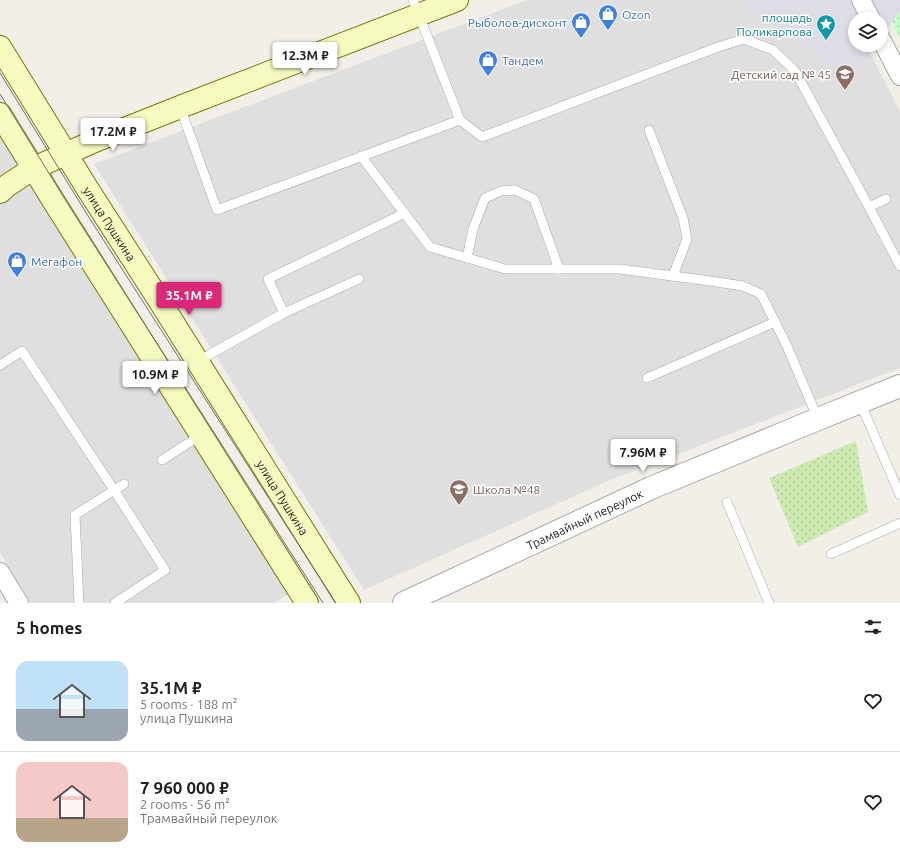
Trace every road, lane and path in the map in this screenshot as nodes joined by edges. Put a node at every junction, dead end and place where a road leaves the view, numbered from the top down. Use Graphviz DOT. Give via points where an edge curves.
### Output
graph roads {
  1 [pos="457,0"];
  2 [pos="861,0"];
  3 [pos="416,7"];
  4 [pos="867,12"];
  5 [pos="0,47"];
  6 [pos="888,52"];
  7 [pos="900,76"];
  8 [pos="180,107"];
  9 [pos="0,114"];
  10 [pos="460,120"];
  11 [pos="649,130"];
  12 [pos="66,154"];
  13 [pos="361,156"];
  14 [pos="34,168"];
  15 [pos="0,192"];
  16 [pos="886,199"];
  17 [pos="869,207"];
  18 [pos="405,213"];
  19 [pos="467,258"];
  20 [pos="900,266"];
  21 [pos="559,269"];
  22 [pos="672,276"];
  23 [pos="360,279"];
  24 [pos="284,313"];
  25 [pos="775,322"];
  26 [pos="198,361"];
  27 [pos="0,365"];
  28 [pos="647,378"];
  29 [pos="900,386"];
  30 [pos="860,402"];
  31 [pos="818,419"];
  32 [pos="201,435"];
  33 [pos="162,460"];
  34 [pos="124,484"];
  35 [pos="114,490"];
  36 [pos="900,495"];
  37 [pos="727,502"];
  38 [pos="900,523"];
  39 [pos="831,554"];
  40 [pos="0,572"];
  41 [pos="19,603"];
  42 [pos="80,603"];
  43 [pos="115,603"];
  44 [pos="307,603"];
  45 [pos="349,603"];
  46 [pos="404,603"];
  47 [pos="769,603"];
  1 -- 3 [label="main road"];
  2 -- 4 [label="street"];
  3 -- 8 [label="main road"];
  3 -- 10 [label="lane"];
  5 -- 12 [label="main road, улица Пушкина"];
  6 -- 7 [label="street"];
  8 -- 12 [label="main road"];
  8 -- 13 [label="lane" via="217,210"];
  9 -- 14 [label="main road"];
  10 -- 13 [label="lane"];
  10 -- 17 [label="lane" via="482,136 744,39 773,50 794,71"];
  11 -- 22 [label="lane" via="683,218 687,239"];
  12 -- 14 [label="main road"];
  12 -- 26 [label="main road, улица Пушкина"];
  13 -- 18 [label="lane"];
  14 -- 15 [label="main road"];
  14 -- 32 [label="main road"];
  16 -- 17 [label="lane"];
  17 -- 20 [label="lane"];
  18 -- 19 [label="lane" via="430,247"];
  18 -- 24 [label="lane" via="268,279"];
  19 -- 21 [label="lane" via="505,269"];
  19 -- 21 [label="lane" via="473,228 485,198 501,191 515,190 534,199"];
  21 -- 22 [label="lane" via="620,270"];
  22 -- 25 [label="lane" via="743,286 761,294"];
  23 -- 24 [label="lane"];
  24 -- 26 [label="lane"];
  25 -- 28 [label="lane"];
  25 -- 31 [label="lane"];
  26 -- 45 [label="main road, улица Пушкина"];
  27 -- 35 [label="lane" via="22,351"];
  29 -- 30 [label="street, Трамвайный переулок"];
  30 -- 31 [label="street, Трамвайный переулок"];
  30 -- 36 [label="lane"];
  31 -- 46 [label="street, Трамвайный переулок" via="651,488"];
  32 -- 33 [label="lane"];
  32 -- 44 [label="main road"];
  34 -- 35 [label="lane"];
  35 -- 42 [label="lane" via="75,515"];
  35 -- 43 [label="lane" via="165,570"];
  37 -- 47 [label="lane"];
  38 -- 39 [label="lane"];
  40 -- 41 [label="street"];
}
